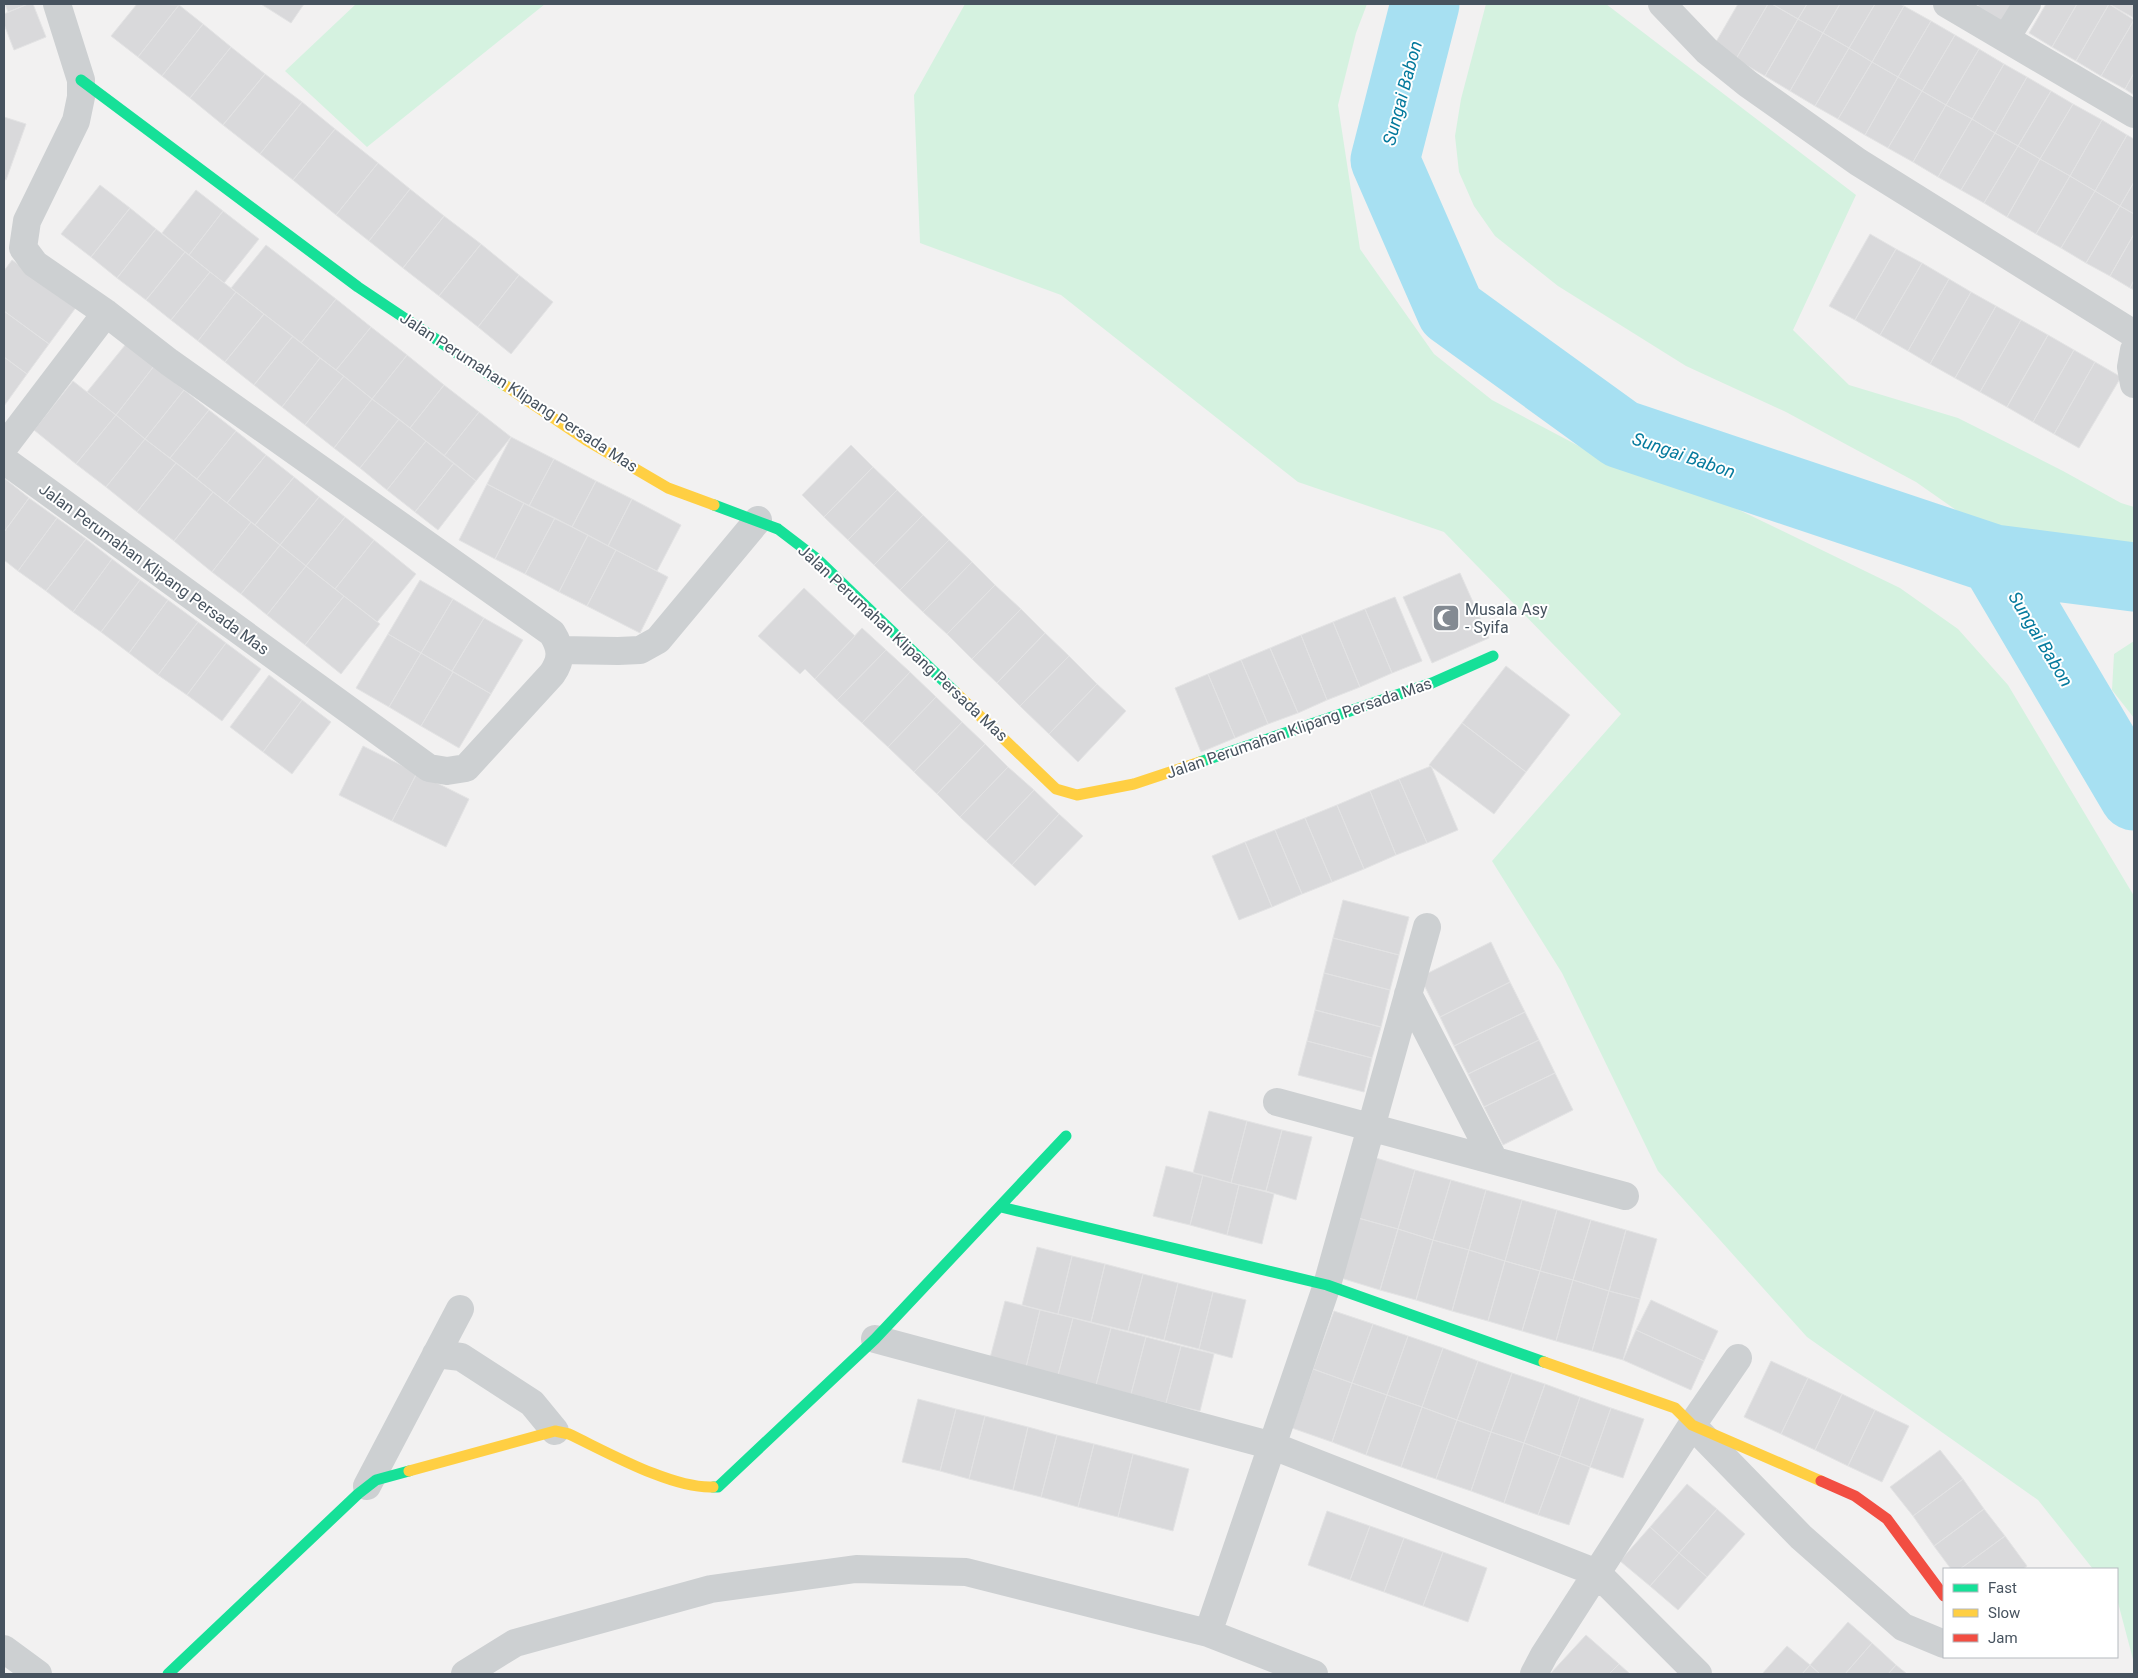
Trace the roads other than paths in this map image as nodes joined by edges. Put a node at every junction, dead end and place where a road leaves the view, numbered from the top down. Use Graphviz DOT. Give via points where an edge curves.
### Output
graph roads {
  1 [pos="57,4"];
  2 [pos="1662,4"];
  3 [pos="1947,4"];
  4 [pos="2027,4"];
  5 [pos="2006,38"];
  6 [pos="81,80"];
  7 [pos="2134,114"];
  8 [pos="106,313"];
  9 [pos="2134,334"];
  10 [pos="2134,350"];
  11 [pos="2134,384"];
  12 [pos="4,446"];
  13 [pos="4,460"];
  14 [pos="758,520"];
  15 [pos="560,650"];
  16 [pos="1493,656"];
  17 [pos="1427,927"];
  18 [pos="1408,994"];
  19 [pos="1277,1102"];
  20 [pos="1370,1127"];
  21 [pos="1066,1136"];
  22 [pos="1494,1160"];
  23 [pos="1625,1196"];
  24 [pos="1001,1207"];
  25 [pos="1327,1285"];
  26 [pos="460,1309"];
  27 [pos="875,1339"];
  28 [pos="436,1354"];
  29 [pos="1738,1358"];
  30 [pos="1692,1425"];
  31 [pos="555,1432"];
  32 [pos="1273,1446"];
  33 [pos="367,1486"];
  34 [pos="1597,1574"];
  35 [pos="1943,1595"];
  36 [pos="1208,1633"];
  37 [pos="1943,1644"];
  38 [pos="4,1649"];
  39 [pos="38,1674"];
  40 [pos="168,1674"];
  41 [pos="465,1674"];
  42 [pos="1314,1674"];
  43 [pos="1534,1674"];
  44 [pos="1698,1674"];
  1 -- 6 [label="street"];
  2 -- 9 [label="street" via="1707,51 1850,156"];
  3 -- 5 [label="street"];
  4 -- 5 [label="street"];
  5 -- 7 [label="street"];
  6 -- 8 [label="street" via="76,121 27,221 23,248 35,264"];
  6 -- 14 [label="street, Jalan Perumahan Klipang Persada Mas" via="358,287 586,440 668,488"];
  8 -- 12 [label="street"];
  8 -- 15 [label="street" via="169,362 552,633"];
  10 -- 11 [label="street" via="2131,367"];
  13 -- 15 [label="street, Jalan Perumahan Klipang Persada Mas" via="429,768 447,771 466,768 552,674 561,658"];
  14 -- 15 [label="street" via="658,640 640,650"];
  14 -- 16 [label="street, Jalan Perumahan Klipang Persada Mas" via="778,529 816,558 1056,788 1077,795 1152,778 1432,683"];
  17 -- 18 [label="street"];
  18 -- 20 [label="street"];
  18 -- 22 [label="street"];
  19 -- 20 [label="street"];
  20 -- 22 [label="street"];
  20 -- 25 [label="street"];
  21 -- 24 [label="street"];
  22 -- 23 [label="street"];
  24 -- 25 [label="street"];
  24 -- 27 [label="street"];
  25 -- 30 [label="street" via="1675,1408"];
  25 -- 32 [label="street"];
  26 -- 28 [label="street"];
  27 -- 31 [label="street" via="718,1487 699,1488 674,1482 569,1434"];
  27 -- 32 [label="street"];
  28 -- 31 [label="street" via="461,1357 532,1403"];
  28 -- 33 [label="street"];
  29 -- 30 [label="street"];
  30 -- 34 [label="street"];
  30 -- 35 [label="street" via="1855,1496 1887,1519"];
  30 -- 37 [label="street" via="1801,1537 1903,1627"];
  31 -- 33 [label="street" via="376,1480"];
  32 -- 34 [label="street"];
  32 -- 36 [label="street"];
  33 -- 40 [label="street"];
  34 -- 43 [label="street"];
  34 -- 44 [label="street"];
  36 -- 41 [label="street" via="966,1572 856,1569 701,1592 515,1643"];
  36 -- 42 [label="street"];
  38 -- 39 [label="street"];
}
